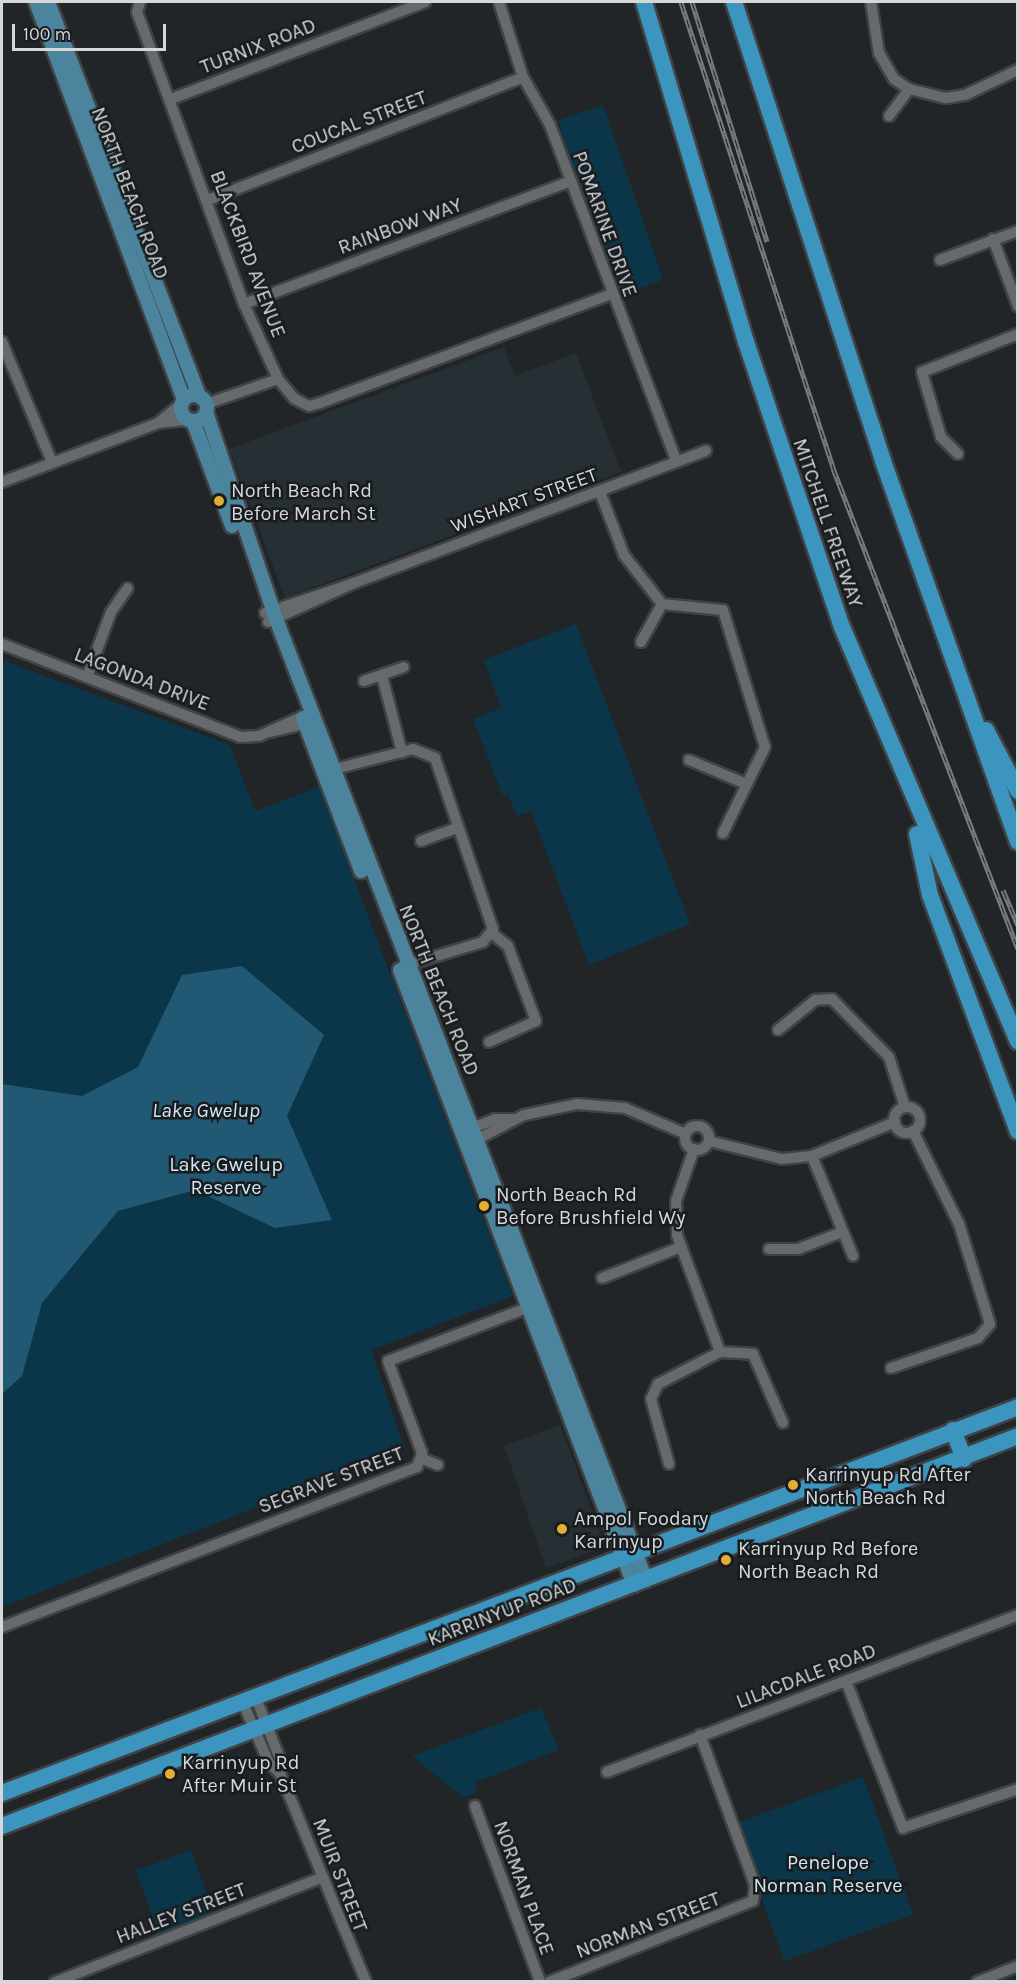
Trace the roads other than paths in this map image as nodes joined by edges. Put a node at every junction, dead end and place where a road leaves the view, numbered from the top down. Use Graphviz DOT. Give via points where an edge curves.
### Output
graph roads {
  1 [pos="36,2"];
  2 [pos="48,2"];
  3 [pos="140,2"];
  4 [pos="425,2"];
  5 [pos="499,2"];
  6 [pos="644,2"];
  7 [pos="734,2"];
  8 [pos="872,2"];
  9 [pos="1017,70"];
  10 [pos="523,77"];
  11 [pos="909,89"];
  12 [pos="171,99"];
  13 [pos="889,116"];
  14 [pos="569,182"];
  15 [pos="208,200"];
  16 [pos="1017,231"];
  17 [pos="993,239"];
  18 [pos="940,260"];
  19 [pos="611,294"];
  20 [pos="244,304"];
  21 [pos="1017,306"];
  22 [pos="1017,334"];
  23 [pos="2,342"];
  24 [pos="278,379"];
  25 [pos="183,401"];
  26 [pos="204,404"];
  27 [pos="190,420"];
  28 [pos="158,423"];
  29 [pos="706,451"];
  30 [pos="958,454"];
  31 [pos="676,461"];
  32 [pos="52,462"];
  33 [pos="2,482"];
  34 [pos="600,492"];
  35 [pos="128,588"];
  36 [pos="662,604"];
  37 [pos="270,616"];
  38 [pos="641,642"];
  39 [pos="2,644"];
  40 [pos="404,667"];
  41 [pos="954,668"];
  42 [pos="382,675"];
  43 [pos="87,676"];
  44 [pos="364,681"];
  45 [pos="309,719"];
  46 [pos="402,752"];
  47 [pos="689,760"];
  48 [pos="328,771"];
  49 [pos="744,783"];
  50 [pos="1017,791"];
  51 [pos="910,798"];
  52 [pos="458,828"];
  53 [pos="723,833"];
  54 [pos="421,842"];
  55 [pos="1017,842"];
  56 [pos="492,933"];
  57 [pos="404,970"];
  58 [pos="778,1030"];
  59 [pos="1017,1041"];
  60 [pos="489,1042"];
  61 [pos="905,1107"];
  62 [pos="895,1122"];
  63 [pos="914,1131"];
  64 [pos="1017,1131"];
  65 [pos="686,1134"];
  66 [pos="469,1136"];
  67 [pos="709,1141"];
  68 [pos="694,1149"];
  69 [pos="812,1156"];
  70 [pos="840,1233"];
  71 [pos="681,1247"];
  72 [pos="769,1249"];
  73 [pos="853,1256"];
  74 [pos="602,1278"];
  75 [pos="533,1306"];
  76 [pos="720,1352"];
  77 [pos="891,1368"];
  78 [pos="1015,1408"];
  79 [pos="783,1423"];
  80 [pos="953,1430"];
  81 [pos="1017,1436"];
  82 [pos="423,1459"];
  83 [pos="964,1459"];
  84 [pos="669,1464"];
  85 [pos="438,1465"];
  86 [pos="629,1553"];
  87 [pos="640,1582"];
  88 [pos="1017,1615"];
  89 [pos="2,1627"];
  90 [pos="846,1682"];
  91 [pos="249,1700"];
  92 [pos="260,1727"];
  93 [pos="700,1735"];
  94 [pos="607,1772"];
  95 [pos="1017,1788"];
  96 [pos="2,1793"];
  97 [pos="474,1806"];
  98 [pos="2,1826"];
  99 [pos="321,1878"];
  100 [pos="352,1957"];
  101 [pos="1017,1966"];
  102 [pos="55,1982"];
  103 [pos="357,1982"];
  104 [pos="366,1982"];
  105 [pos="540,1982"];
  106 [pos="549,1982"];
  107 [pos="977,1982"];
  1 -- 25 [label="main road, NORTH BEACH ROAD"];
  2 -- 26 [label="main road, NORTH BEACH ROAD"];
  3 -- 12 [label="street, BLACKBIRD AVENUE" via="137,12"];
  4 -- 12 [label="street, TURNIX ROAD"];
  5 -- 10 [label="street, POMARINE DRIVE"];
  6 -- 51 [label="highway, MITCHELL FREEWAY" via="785,464"];
  7 -- 41 [label="highway"];
  8 -- 11 [label="street" via="879,53 894,79"];
  9 -- 11 [label="street" via="964,95 946,98"];
  10 -- 14 [label="street, POMARINE DRIVE" via="550,125"];
  10 -- 15 [label="street, COUCAL STREET"];
  11 -- 13 [label="street"];
  12 -- 15 [label="street, BLACKBIRD AVENUE"];
  14 -- 19 [label="street, POMARINE DRIVE"];
  14 -- 20 [label="street, RAINBOW WAY"];
  15 -- 20 [label="street, BLACKBIRD AVENUE"];
  16 -- 17 [label="street"];
  17 -- 18 [label="street"];
  17 -- 21 [label="street"];
  19 -- 24 [label="street, BLACKBIRD AVENUE" via="320,403 299,402"];
  19 -- 31 [label="street, POMARINE DRIVE"];
  20 -- 24 [label="street, BLACKBIRD AVENUE"];
  22 -- 30 [label="street" via="922,372 941,437"];
  23 -- 32 [label="street"];
  24 -- 26 [label="street"];
  25 -- 26 [label="main road"];
  25 -- 27 [label="main road, NORTH BEACH ROAD"];
  25 -- 28 [label="street"];
  26 -- 27 [label="main road"];
  26 -- 37 [label="main road, NORTH BEACH ROAD"];
  27 -- 28 [label="street"];
  27 -- 37 [label="main road, NORTH BEACH ROAD"];
  28 -- 32 [label="street"];
  29 -- 31 [label="street, WISHART STREET"];
  31 -- 34 [label="street, WISHART STREET"];
  32 -- 33 [label="street"];
  34 -- 36 [label="street" via="624,555"];
  34 -- 37 [label="street, WISHART STREET"];
  35 -- 43 [label="street" via="111,612"];
  36 -- 38 [label="street"];
  36 -- 49 [label="street" via="723,610 765,747"];
  37 -- 45 [label="main road, NORTH BEACH ROAD"];
  39 -- 43 [label="street, LAGONDA DRIVE"];
  40 -- 42 [label="street"];
  41 -- 50 [label="highway"];
  41 -- 55 [label="highway"];
  42 -- 44 [label="street"];
  42 -- 46 [label="street"];
  43 -- 45 [label="street, LAGONDA DRIVE" via="240,737"];
  45 -- 48 [label="main road, NORTH BEACH ROAD"];
  46 -- 48 [label="street"];
  46 -- 52 [label="street" via="413,750 435,758"];
  47 -- 49 [label="street"];
  48 -- 57 [label="main road, NORTH BEACH ROAD"];
  49 -- 53 [label="street"];
  51 -- 59 [label="highway, MITCHELL FREEWAY"];
  51 -- 64 [label="highway" via="930,895"];
  52 -- 54 [label="street"];
  52 -- 56 [label="street" via="492,916"];
  56 -- 57 [label="street" via="483,942"];
  56 -- 60 [label="street" via="508,946 536,1021"];
  57 -- 66 [label="main road, NORTH BEACH ROAD"];
  58 -- 61 [label="street" via="815,1000 832,999 889,1057"];
  61 -- 62 [label="street"];
  61 -- 63 [label="street" via="920,1115"];
  62 -- 63 [label="street" via="900,1130"];
  62 -- 69 [label="street"];
  63 -- 77 [label="street" via="959,1224 990,1324 978,1338"];
  65 -- 66 [label="street" via="625,1108 601,1104 551,1107"];
  65 -- 67 [label="street" via="701,1127"];
  65 -- 68 [label="street"];
  66 -- 75 [label="main road, NORTH BEACH ROAD"];
  67 -- 68 [label="street"];
  67 -- 69 [label="street" via="783,1159"];
  68 -- 71 [label="street" via="676,1201"];
  69 -- 70 [label="street"];
  70 -- 72 [label="street" via="798,1249"];
  70 -- 73 [label="street"];
  71 -- 74 [label="street"];
  71 -- 76 [label="street"];
  75 -- 82 [label="street, SEGRAVE STREET" via="388,1361"];
  75 -- 86 [label="main road, NORTH BEACH ROAD"];
  76 -- 79 [label="street" via="753,1354"];
  76 -- 84 [label="street" via="658,1384 651,1399"];
  78 -- 80 [label="highway, KARRINYUP ROAD"];
  80 -- 83 [label="highway"];
  80 -- 86 [label="highway, KARRINYUP ROAD"];
  81 -- 83 [label="highway, KARRINYUP ROAD"];
  82 -- 85 [label="street"];
  82 -- 89 [label="street, SEGRAVE STREET" via="417,1467"];
  83 -- 87 [label="highway, KARRINYUP ROAD"];
  86 -- 87 [label="main road, NORTH BEACH ROAD"];
  86 -- 91 [label="highway, KARRINYUP ROAD"];
  87 -- 92 [label="highway, KARRINYUP ROAD"];
  88 -- 90 [label="street, LILACDALE ROAD"];
  90 -- 93 [label="street, LILACDALE ROAD"];
  90 -- 95 [label="street" via="903,1828"];
  91 -- 92 [label="street, MUIR STREET"];
  91 -- 96 [label="highway, KARRINYUP ROAD"];
  92 -- 98 [label="highway, KARRINYUP ROAD"];
  92 -- 99 [label="street, MUIR STREET" via="269,1763 280,1773"];
  93 -- 94 [label="street, LILACDALE ROAD"];
  93 -- 106 [label="street, NORMAN STREET" via="756,1897 749,1905"];
  97 -- 105 [label="street, NORMAN PLACE"];
  99 -- 100 [label="street, MUIR STREET"];
  99 -- 102 [label="street, HALLEY STREET"];
  100 -- 103 [label="street, MUIR STREET"];
  100 -- 104 [label="street, MUIR STREET"];
  101 -- 107 [label="street"];
}
